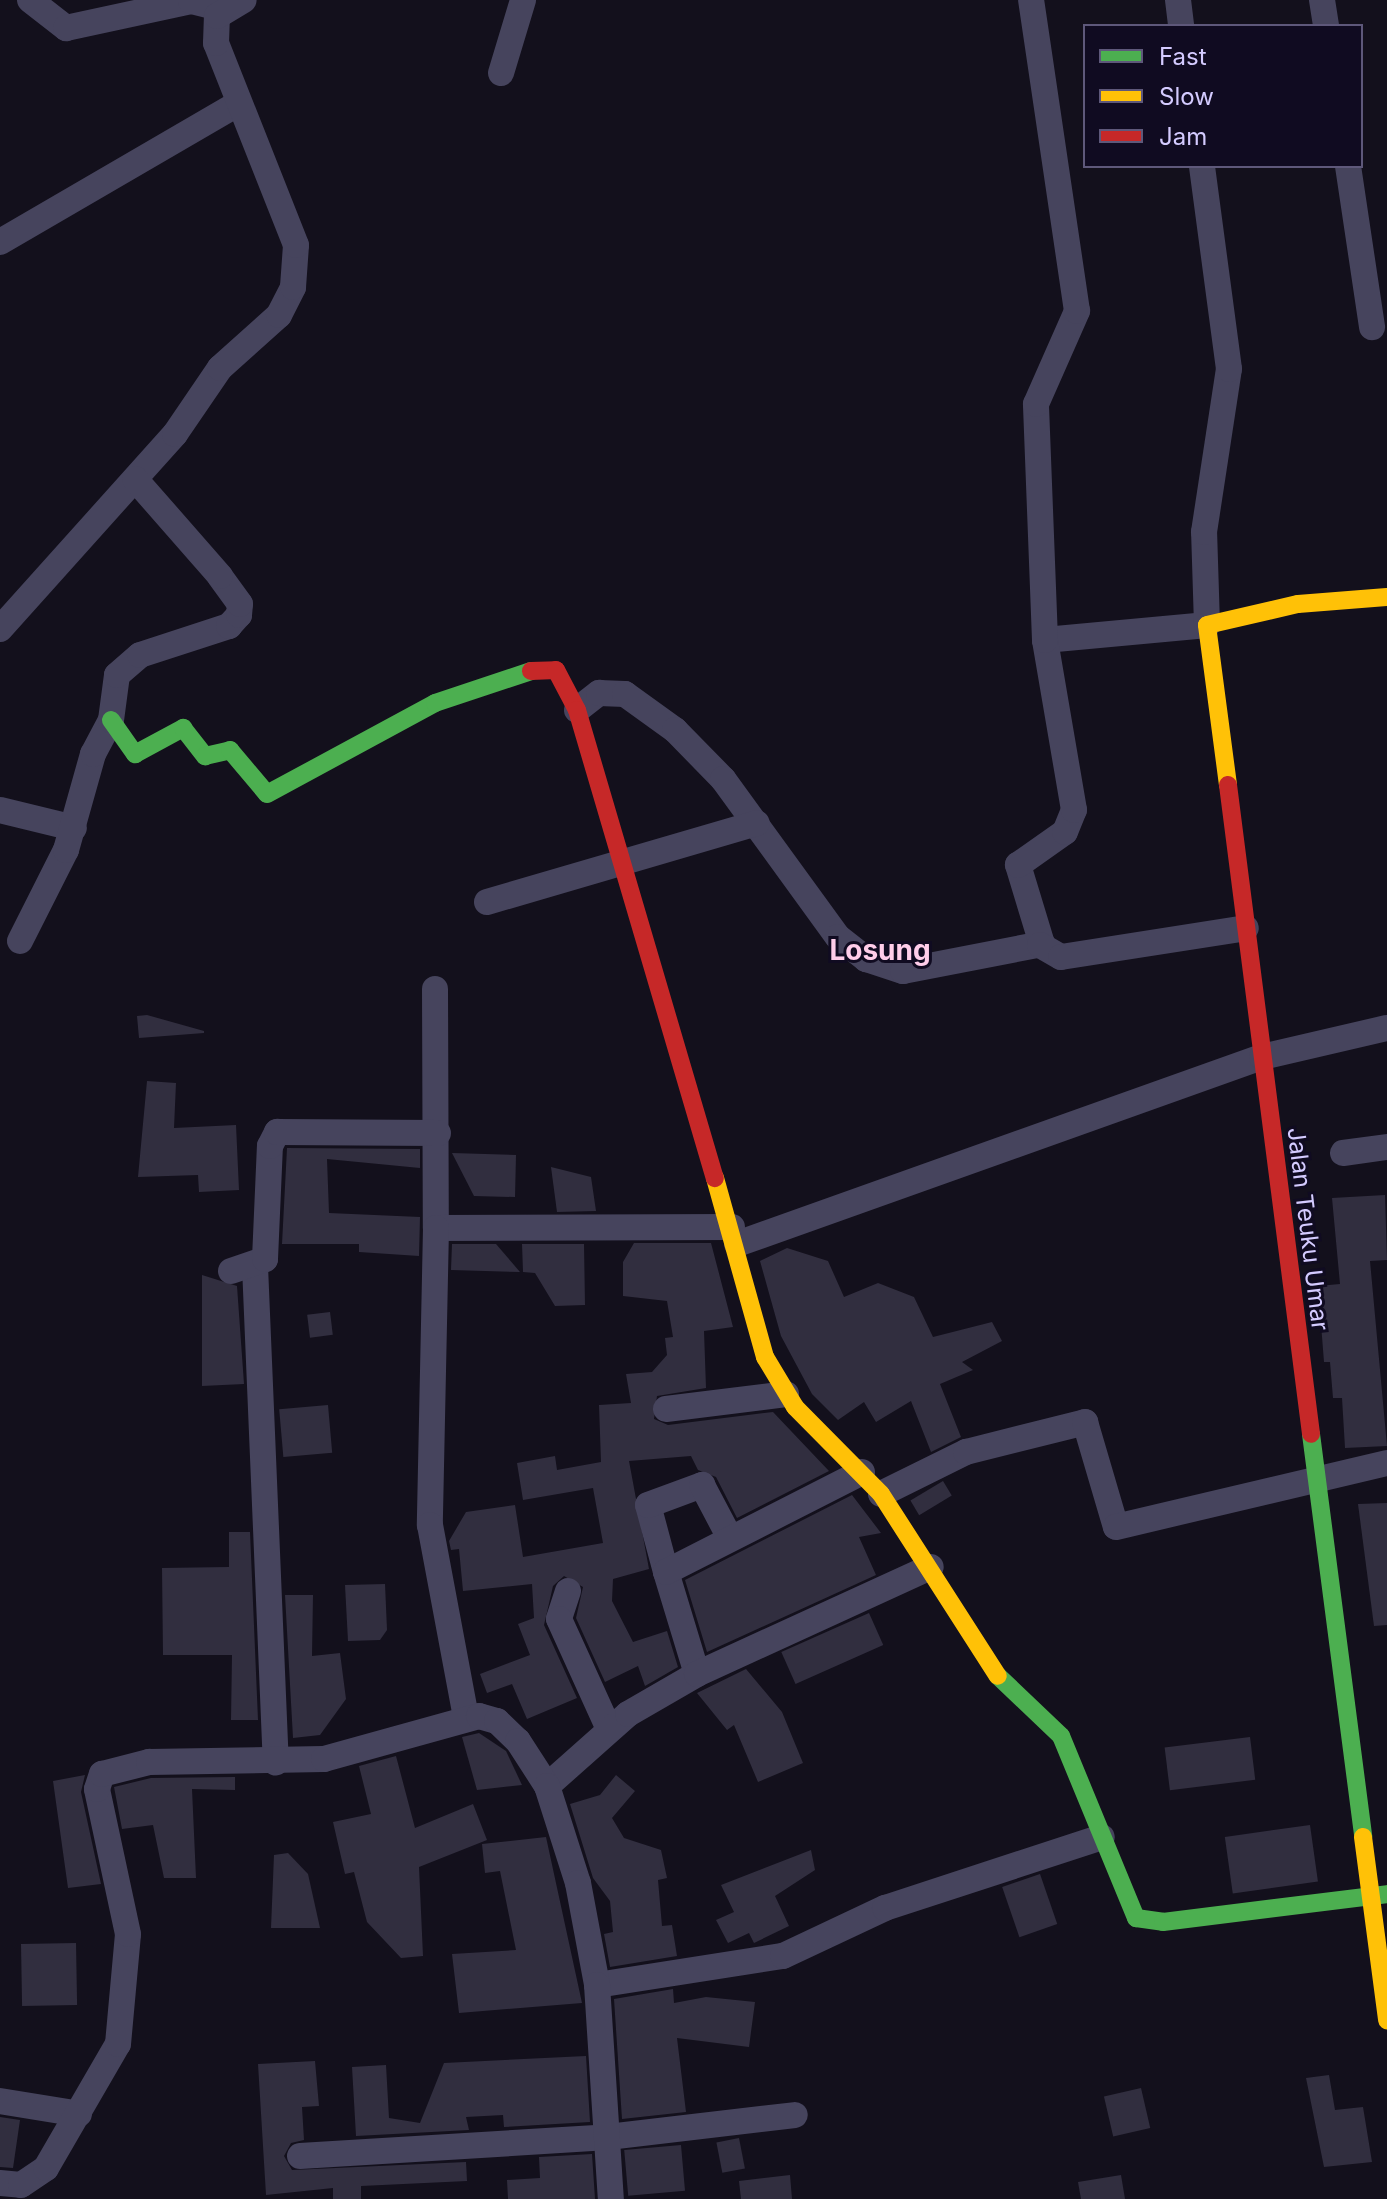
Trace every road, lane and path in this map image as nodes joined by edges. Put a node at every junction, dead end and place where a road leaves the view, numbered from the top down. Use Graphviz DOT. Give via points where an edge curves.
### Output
graph roads {
  1 [pos="30,0"];
  2 [pos="523,0"];
  3 [pos="1031,0"];
  4 [pos="1178,0"];
  5 [pos="1322,0"];
  6 [pos="233,4"];
  7 [pos="1181,24"];
  8 [pos="1326,24"];
  9 [pos="501,73"];
  10 [pos="237,104"];
  11 [pos="1202,168"];
  12 [pos="1348,168"];
  13 [pos="0,242"];
  14 [pos="1377,287"];
  15 [pos="1372,327"];
  16 [pos="135,479"];
  17 [pos="1387,597"];
  18 [pos="1207,625"];
  19 [pos="0,629"];
  20 [pos="1045,640"];
  21 [pos="577,710"];
  22 [pos="111,720"];
  23 [pos="0,810"];
  24 [pos="757,823"];
  25 [pos="74,828"];
  26 [pos="625,860"];
  27 [pos="487,902"];
  28 [pos="1246,928"];
  29 [pos="20,941"];
  30 [pos="1040,945"];
  31 [pos="435,989"];
  32 [pos="1387,1028"];
  33 [pos="1262,1057"];
  34 [pos="438,1133"];
  35 [pos="1387,1147"];
  36 [pos="1343,1153"];
  37 [pos="436,1228"];
  38 [pos="735,1236"];
  39 [pos="786,1394"];
  40 [pos="666,1409"];
  41 [pos="1387,1463"];
  42 [pos="862,1472"];
  43 [pos="1317,1479"];
  44 [pos="881,1494"];
  45 [pos="730,1538"];
  46 [pos="931,1567"];
  47 [pos="666,1572"];
  48 [pos="568,1591"];
  49 [pos="697,1674"];
  50 [pos="466,1718"];
  51 [pos="609,1729"];
  52 [pos="276,1763"];
  53 [pos="547,1786"];
  54 [pos="1102,1837"];
  55 [pos="1379,1894"];
  56 [pos="597,1985"];
  57 [pos="1387,2020"];
  58 [pos="0,2101"];
  59 [pos="79,2114"];
  60 [pos="795,2115"];
  61 [pos="608,2137"];
  62 [pos="300,2156"];
  63 [pos="0,2183"];
  64 [pos="611,2199"];
  1 -- 6 [label="street" via="66,28 191,1"];
  2 -- 9 [label="street"];
  3 -- 20 [label="street" via="1077,311 1075,330 1036,404"];
  4 -- 7 [label="street"];
  5 -- 8 [label="street"];
  6 -- 10 [label="street" via="216,43"];
  10 -- 13 [label="street"];
  10 -- 16 [label="street" via="296,245 293,287 279,315 220,368"];
  11 -- 18 [label="street" via="1229,369 1204,532"];
  12 -- 14 [label="street"];
  14 -- 15 [label="street"];
  16 -- 19 [label="street"];
  16 -- 22 [label="street" via="240,604 229,626 126,663 111,696"];
  17 -- 18 [label="street" via="1298,604"];
  18 -- 20 [label="street"];
  18 -- 28 [label="street, Jalan Teuku Umar"];
  20 -- 30 [label="street" via="1074,810 1065,832 1018,865 1044,936"];
  21 -- 22 [label="street" via="556,670 542,667 435,703 267,794 239,754 205,756 183,728 135,754"];
  21 -- 24 [label="street" via="599,693 637,701 697,750"];
  21 -- 26 [label="street"];
  22 -- 25 [label="street" via="93,754"];
  23 -- 25 [label="street"];
  24 -- 26 [label="street"];
  24 -- 30 [label="street" via="838,937 866,959 903,971"];
  25 -- 29 [label="street"];
  26 -- 27 [label="street"];
  26 -- 38 [label="street"];
  28 -- 30 [label="street" via="1061,957"];
  28 -- 33 [label="street, Jalan Teuku Umar"];
  31 -- 34 [label="street"];
  32 -- 33 [label="street"];
  33 -- 38 [label="street"];
  33 -- 43 [label="street, Jalan Teuku Umar"];
  34 -- 37 [label="street"];
  34 -- 52 [label="street" via="277,1132 270,1146 266,1254 243,1269"];
  35 -- 36 [label="street"];
  37 -- 38 [label="street"];
  37 -- 50 [label="street" via="430,1525"];
  38 -- 39 [label="street" via="756,1332"];
  39 -- 40 [label="street"];
  39 -- 42 [label="street"];
  41 -- 43 [label="street"];
  42 -- 44 [label="street"];
  42 -- 45 [label="street"];
  43 -- 44 [label="street" via="1116,1527 1085,1422 955,1456"];
  43 -- 55 [label="street, Jalan Teuku Umar"];
  44 -- 46 [label="street"];
  45 -- 47 [label="street"];
  45 -- 47 [label="street" via="702,1485 648,1505"];
  46 -- 49 [label="street"];
  46 -- 54 [label="street" via="1000,1680 1038,1707 1061,1736"];
  47 -- 49 [label="street"];
  48 -- 51 [label="street" via="559,1619"];
  49 -- 51 [label="street"];
  50 -- 52 [label="street" via="324,1759"];
  50 -- 53 [label="street" via="497,1721"];
  51 -- 53 [label="street"];
  52 -- 59 [label="street" via="149,1762 98,1778 128,1934 118,2044"];
  53 -- 56 [label="street" via="578,1883"];
  54 -- 55 [label="street" via="1129,1905 1145,1923"];
  54 -- 56 [label="street" via="885,1908 783,1956"];
  55 -- 57 [label="street, Jalan Teuku Umar"];
  56 -- 61 [label="street"];
  58 -- 59 [label="street"];
  59 -- 63 [label="street" via="39,2175 21,2185"];
  60 -- 61 [label="street"];
  61 -- 62 [label="street"];
  61 -- 64 [label="street"];
}
